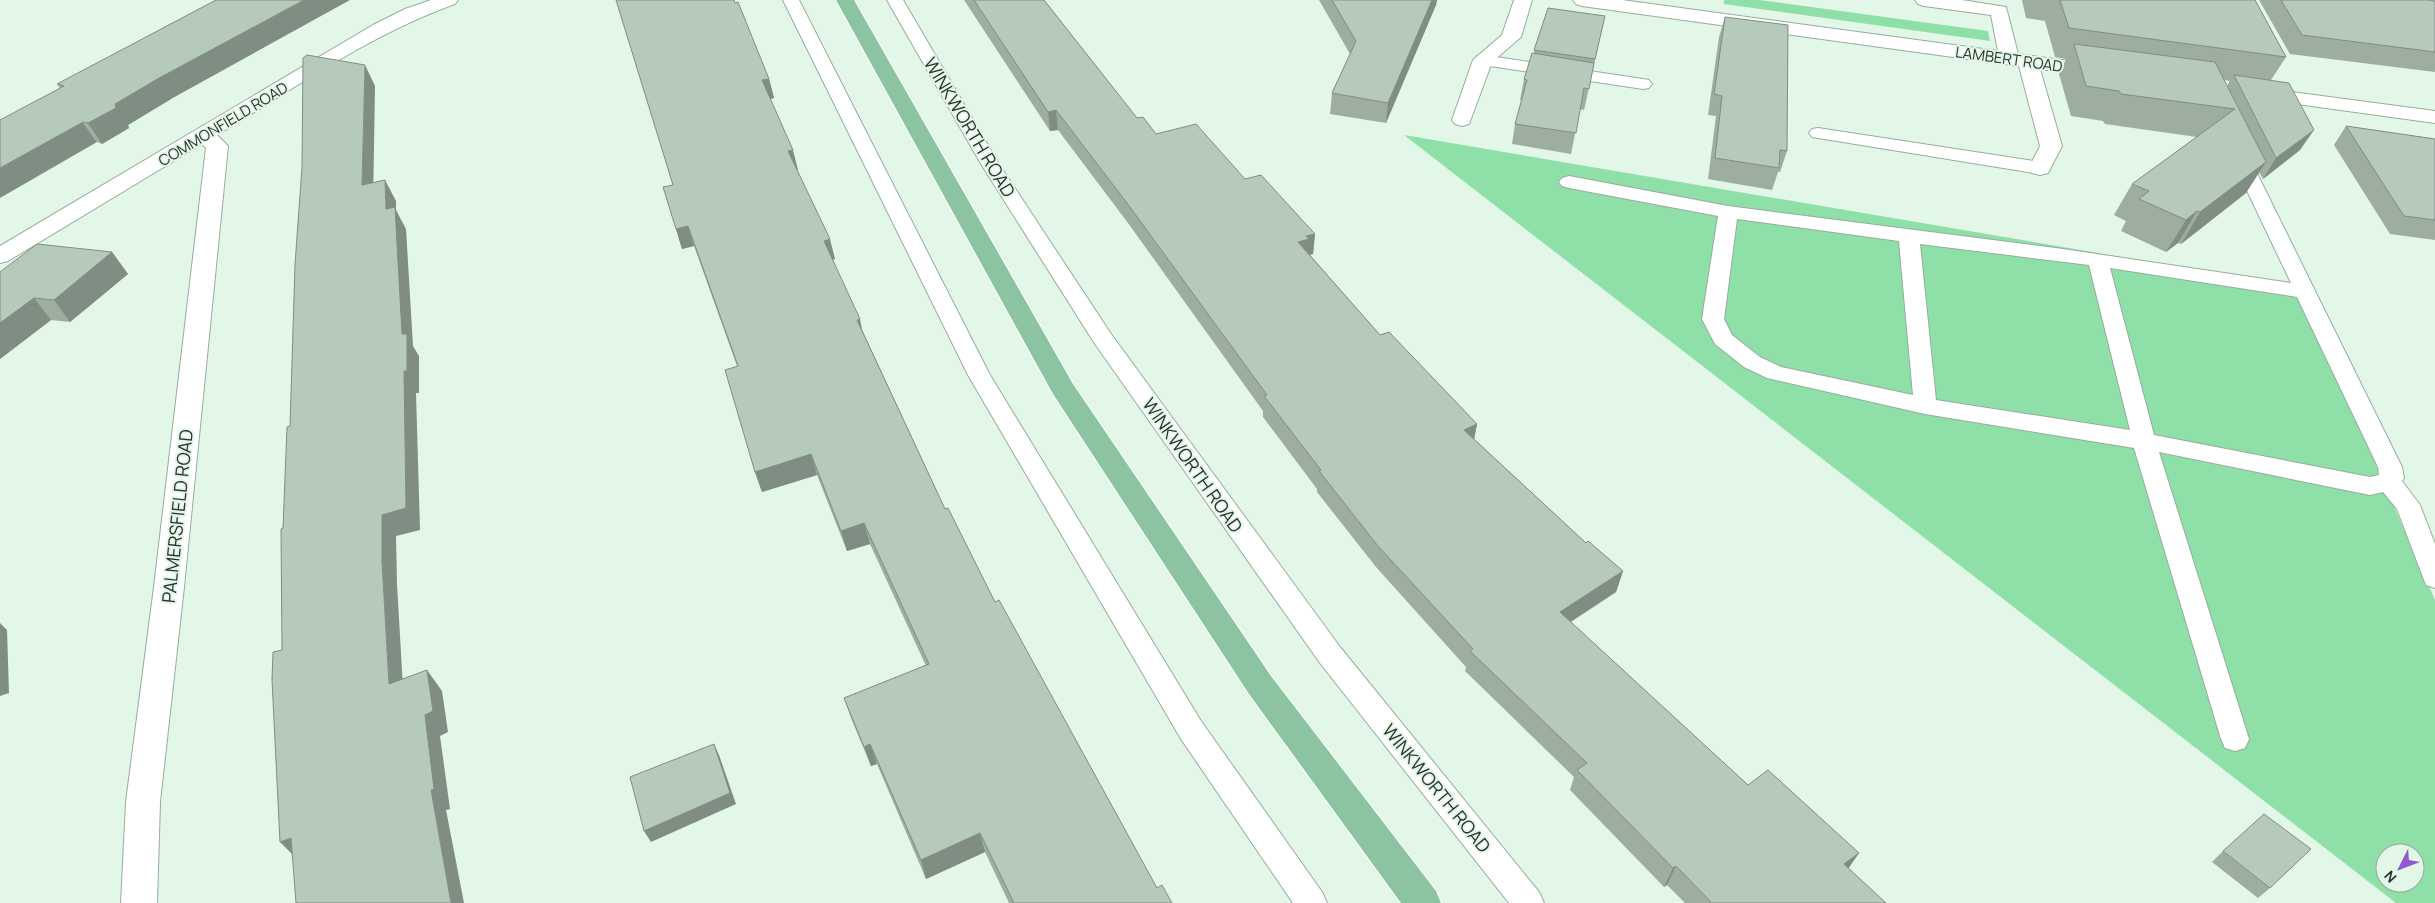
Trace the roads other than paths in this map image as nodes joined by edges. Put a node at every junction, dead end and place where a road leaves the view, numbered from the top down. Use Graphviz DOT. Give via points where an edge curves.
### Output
graph roads {
  1 [pos="449,0"];
  2 [pos="791,0"];
  3 [pos="845,0"];
  4 [pos="895,0"];
  5 [pos="1523,0"];
  6 [pos="1582,0"];
  7 [pos="1924,0"];
  8 [pos="1998,5"];
  9 [pos="1699,8"];
  10 [pos="1483,60"];
  11 [pos="2019,60"];
  12 [pos="2117,74"];
  13 [pos="1643,84"];
  14 [pos="2244,91"];
  15 [pos="2435,117"];
  16 [pos="1462,120"];
  17 [pos="2228,131"];
  18 [pos="1818,133"];
  19 [pos="204,136"];
  20 [pos="2040,168"];
  21 [pos="1569,182"];
  22 [pos="1728,212"];
  23 [pos="1909,237"];
  24 [pos="0,256"];
  25 [pos="2098,260"];
  26 [pos="2306,292"];
  27 [pos="1925,406"];
  28 [pos="2144,441"];
  29 [pos="2389,482"];
  30 [pos="2435,578"];
  31 [pos="2235,739"];
  32 [pos="138,903"];
  33 [pos="1311,903"];
  34 [pos="1423,903"];
  35 [pos="1528,903"];
  1 -- 19 [label="street, COMMONFIELD ROAD" via="380,29"];
  2 -- 33 [label="lane" via="979,375 1191,730"];
  3 -- 34 [label="main road" via="1062,388 1260,685"];
  4 -- 35 [label="lane, WINKWORTH ROAD" via="990,164 1103,338 1330,655"];
  5 -- 10 [label="street" via="1511,37"];
  6 -- 9 [label="street, LAMBERT ROAD"];
  7 -- 8 [label="street"];
  8 -- 11 [label="street"];
  9 -- 11 [label="street, LAMBERT ROAD"];
  10 -- 13 [label="lane"];
  10 -- 16 [label="street"];
  11 -- 12 [label="street, LAMBERT ROAD"];
  11 -- 20 [label="street" via="2051,146"];
  14 -- 15 [label="street"];
  17 -- 26 [label="lane"];
  18 -- 20 [label="lane"];
  19 -- 24 [label="street, COMMONFIELD ROAD"];
  19 -- 32 [label="street, PALMERSFIELD ROAD" via="217,146 143,802"];
  21 -- 22 [label="lane"];
  22 -- 23 [label="lane"];
  22 -- 27 [label="lane" via="1713,319 1723,339 1752,362 1775,373"];
  23 -- 25 [label="lane"];
  23 -- 27 [label="lane"];
  25 -- 26 [label="lane"];
  25 -- 28 [label="lane"];
  26 -- 29 [label="lane" via="2390,467 2392,478"];
  27 -- 28 [label="lane"];
  28 -- 29 [label="lane" via="2370,486"];
  28 -- 31 [label="lane"];
  29 -- 30 [label="lane" via="2408,505"];
}
